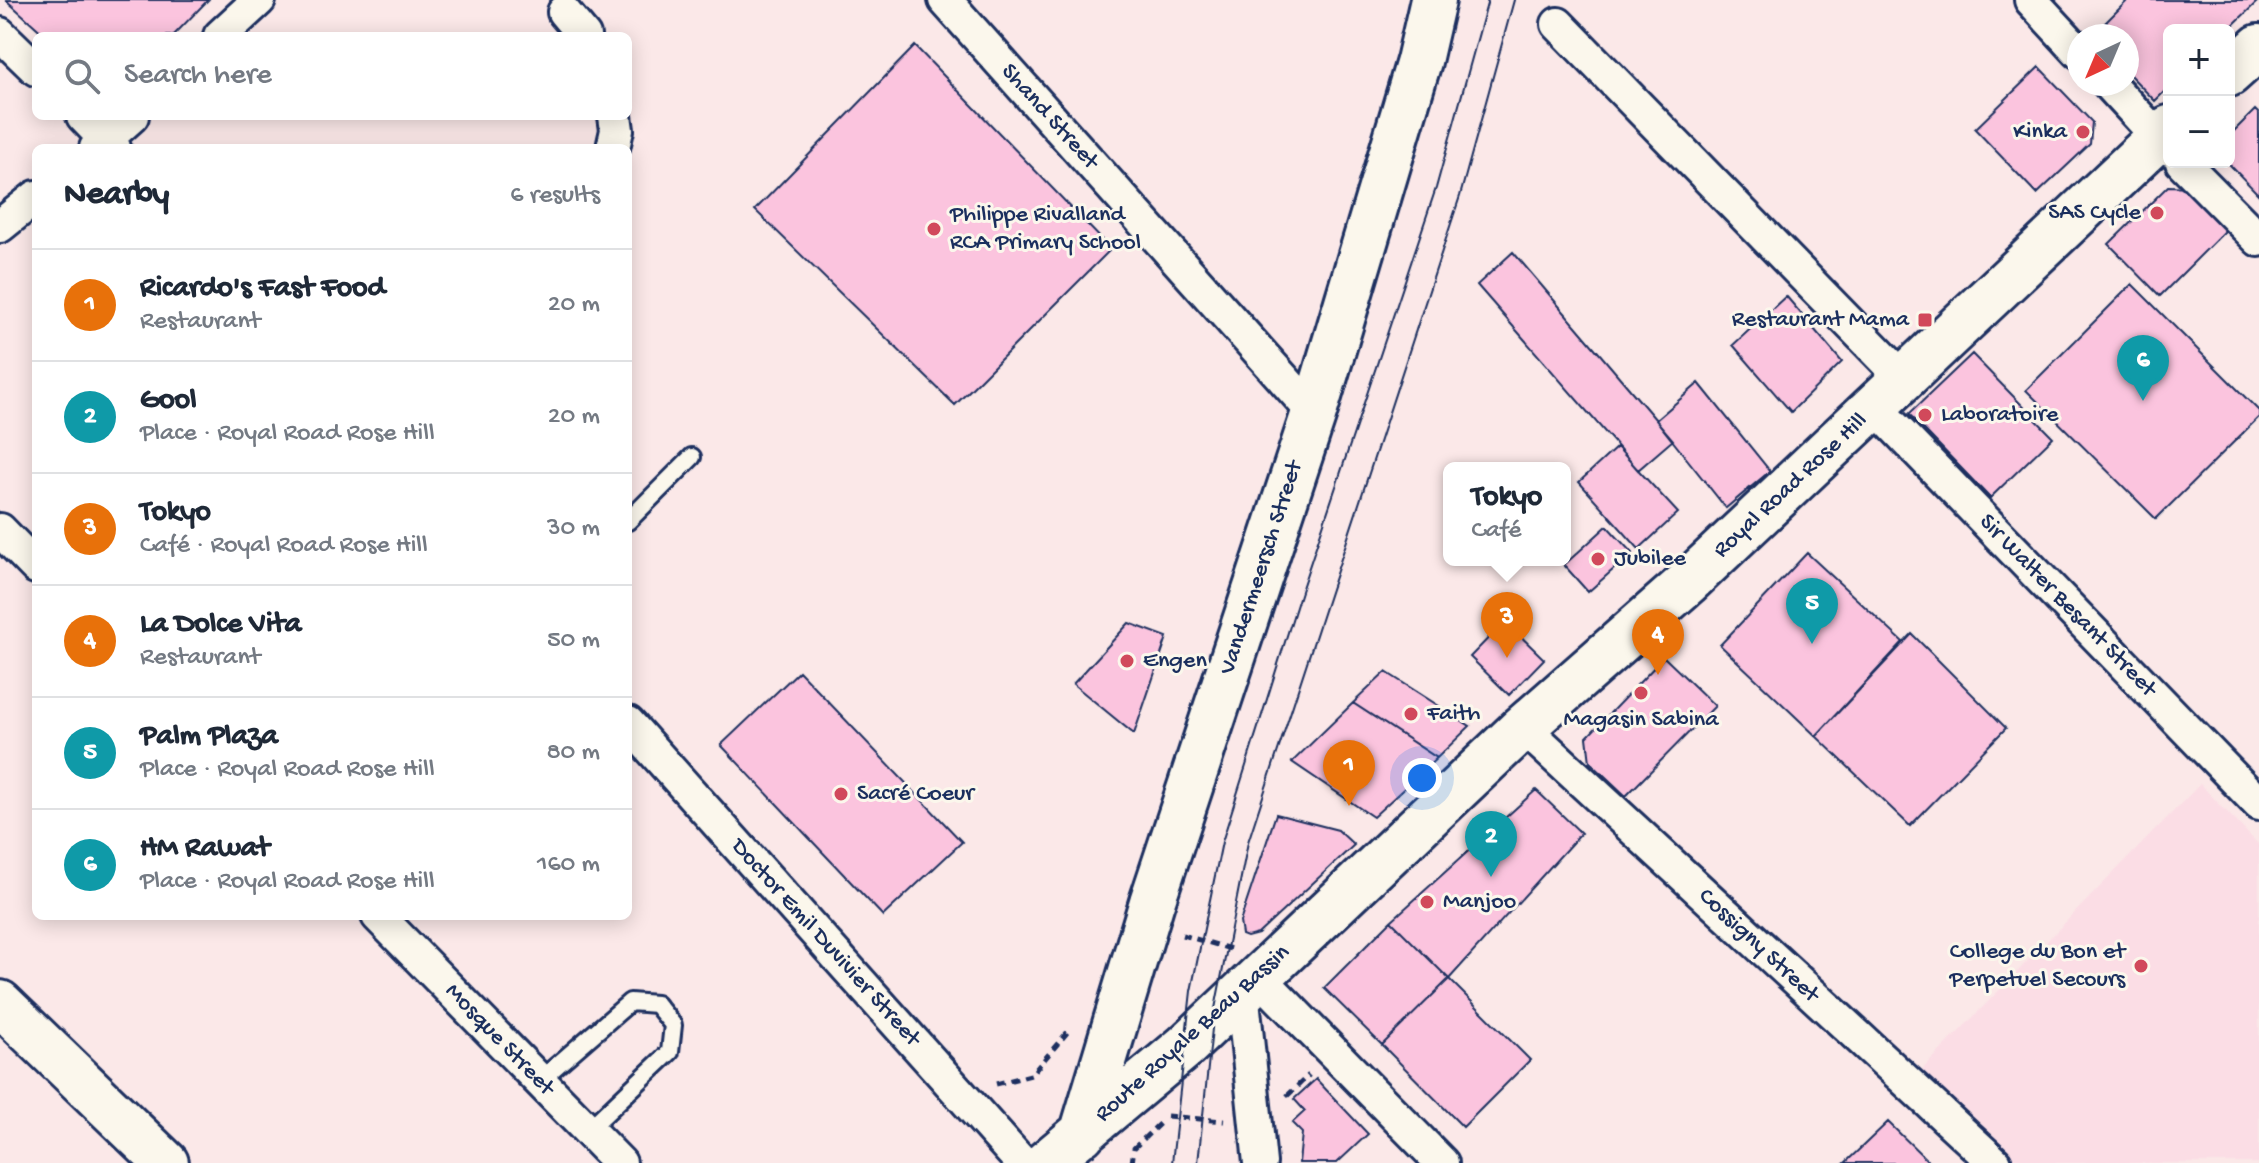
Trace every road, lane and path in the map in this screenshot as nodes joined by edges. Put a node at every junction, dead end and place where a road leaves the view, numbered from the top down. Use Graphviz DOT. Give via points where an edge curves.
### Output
graph roads {
  1 [pos="259,0"];
  2 [pos="945,0"];
  3 [pos="1433,0"];
  4 [pos="2031,0"];
  5 [pos="1558,24"];
  6 [pos="224,32"];
  7 [pos="0,34"];
  8 [pos="2067,39"];
  9 [pos="2259,47"];
  10 [pos="32,65"];
  11 [pos="2235,69"];
  12 [pos="2121,96"];
  13 [pos="86,120"];
  14 [pos="128,120"];
  15 [pos="615,120"];
  16 [pos="2163,137"];
  17 [pos="105,144"];
  18 [pos="107,144"];
  19 [pos="613,144"];
  20 [pos="2163,150"];
  21 [pos="2192,168"];
  22 [pos="32,200"];
  23 [pos="0,226"];
  24 [pos="2259,240"];
  25 [pos="1889,393"];
  26 [pos="1314,413"];
  27 [pos="692,457"];
  28 [pos="632,517"];
  29 [pos="0,530"];
  30 [pos="32,563"];
  31 [pos="632,727"];
  32 [pos="1523,727"];
  33 [pos="2259,804"];
  34 [pos="382,920"];
  35 [pos="1301,935"];
  36 [pos="1250,983"];
  37 [pos="0,1003"];
  38 [pos="539,1081"];
  39 [pos="588,1130"];
  40 [pos="1082,1134"];
  41 [pos="166,1163"];
  42 [pos="620,1163"];
  43 [pos="1022,1163"];
  44 [pos="1046,1163"];
  45 [pos="1260,1163"];
  46 [pos="1442,1163"];
  47 [pos="1995,1163"];
  1 -- 6 [label="street"];
  2 -- 26 [label="street, Shand Street"];
  3 -- 26 [label="main road, Vandermeersch Street"];
  4 -- 8 [label="street"];
  5 -- 25 [label="street, Sir Walter Besant Street"];
  7 -- 10 [label="street"];
  9 -- 11 [label="main road"];
  12 -- 16 [label="street"];
  13 -- 17 [label="street"];
  14 -- 18 [label="street"];
  15 -- 19 [label="street"];
  20 -- 25 [label="main road, Royal Road Rose Hill"];
  21 -- 24 [label="street"];
  22 -- 23 [label="street"];
  25 -- 32 [label="main road, Royal Road Rose Hill" via="1687,583"];
  25 -- 33 [label="street, Sir Walter Besant Street"];
  26 -- 40 [label="main road, Vandermeersch Street" via="1152,902"];
  27 -- 28 [label="lane"];
  29 -- 30 [label="street"];
  31 -- 43 [label="street, Doctor Emil Duvivier Street"];
  32 -- 35 [label="main road, Royal Road Rose Hill"];
  32 -- 47 [label="street, Cossigny Street"];
  34 -- 38 [label="street, Mosque Street"];
  35 -- 36 [label="main road, Route Royale Beau Bassin"];
  36 -- 40 [label="main road, Route Royale Beau Bassin" via="1186,1046"];
  36 -- 45 [label="street"];
  36 -- 46 [label="street"];
  37 -- 41 [label="main road"];
  38 -- 39 [label="street, Mosque Street"];
  38 -- 39 [label="lane" via="630,1002 656,1004 673,1025 670,1052"];
  39 -- 42 [label="street, Mosque Street"];
  40 -- 44 [label="main road, Route Royale Beau Bassin"];
}
